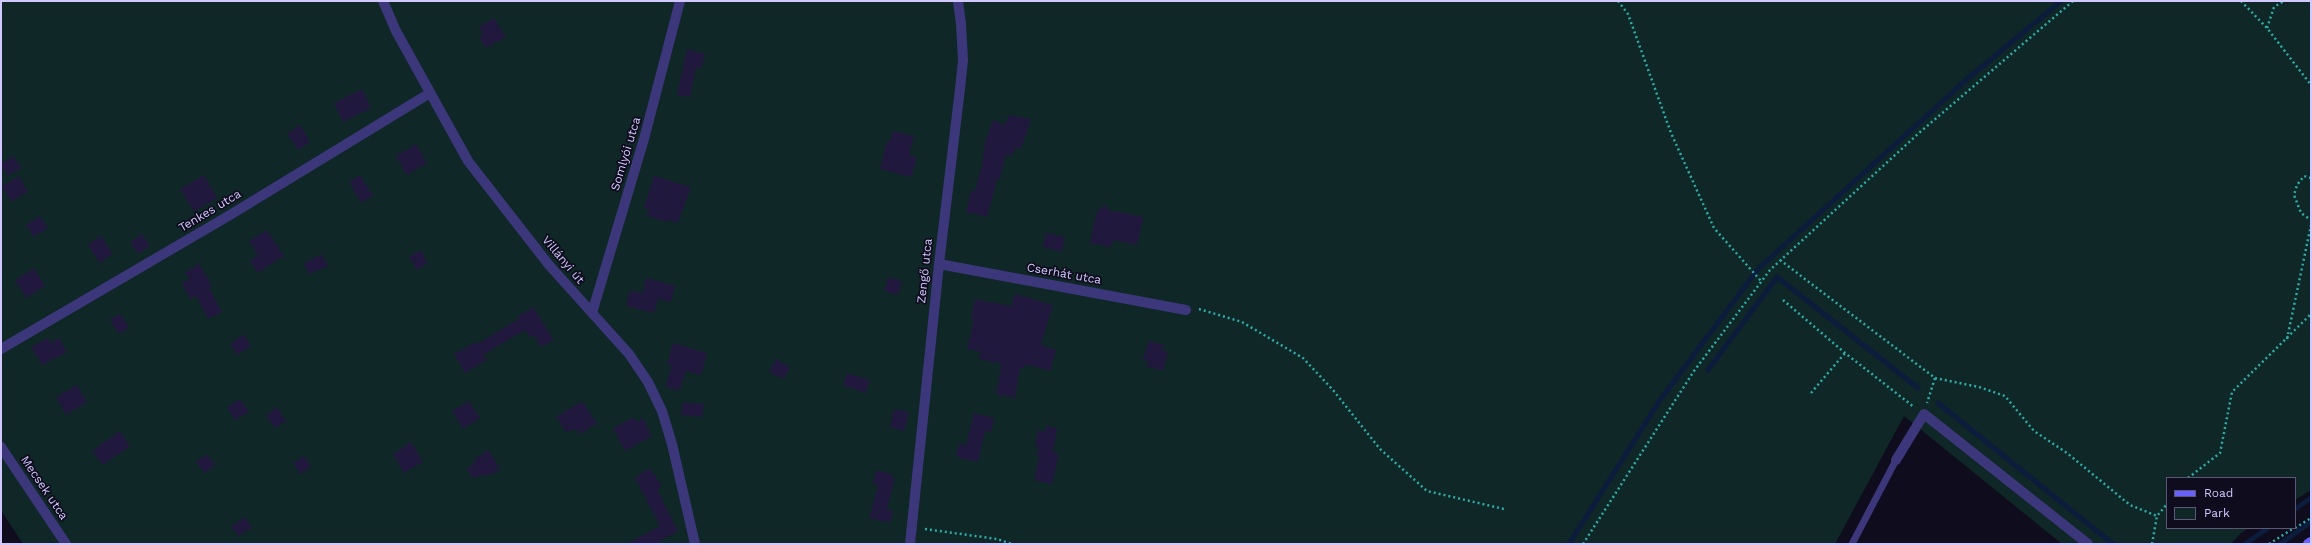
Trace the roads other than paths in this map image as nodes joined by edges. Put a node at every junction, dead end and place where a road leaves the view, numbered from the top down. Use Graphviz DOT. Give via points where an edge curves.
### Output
graph roads {
  1 [pos="383,1"];
  2 [pos="680,1"];
  3 [pos="958,1"];
  4 [pos="430,93"];
  5 [pos="938,264"];
  6 [pos="1186,310"];
  7 [pos="592,314"];
  8 [pos="1,349"];
  9 [pos="1,447"];
  10 [pos="1896,460"];
  11 [pos="2311,542"];
  12 [pos="66,544"];
  13 [pos="695,544"];
  14 [pos="910,544"];
  15 [pos="1852,544"];
  16 [pos="2088,544"];
  17 [pos="2308,544"];
  1 -- 4 [label="street, Villányi út" via="396,31"];
  2 -- 7 [label="street, Somlyói utca" via="644,139"];
  3 -- 5 [label="street, Zengő utca" via="963,60"];
  4 -- 7 [label="street, Villányi út" via="468,161 549,265"];
  4 -- 8 [label="street, Tenkes utca" via="230,215"];
  5 -- 6 [label="street, Cserhát utca"];
  5 -- 14 [label="street, Zengő utca"];
  7 -- 13 [label="street, Villányi út" via="629,354 655,395 672,444"];
  9 -- 12 [label="street, Mecsek utca"];
  10 -- 15 [label="lane"];
  10 -- 16 [label="street" via="1924,414"];
  11 -- 17 [label="main road"];
}
